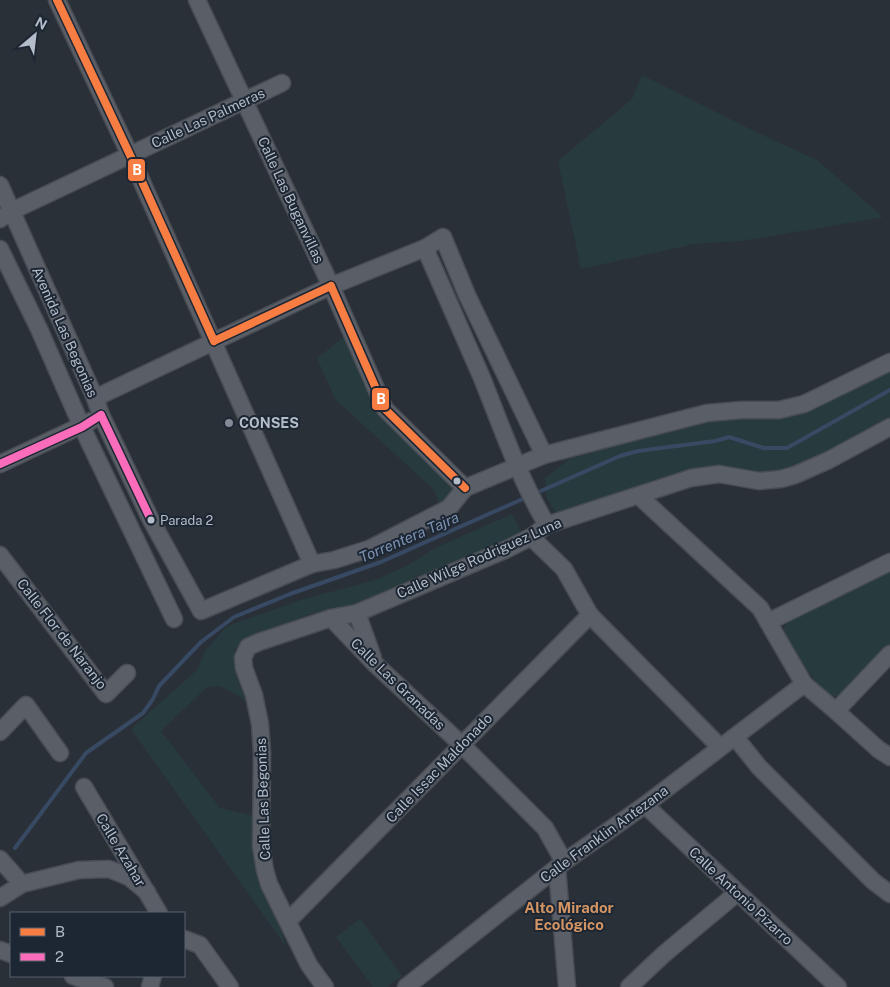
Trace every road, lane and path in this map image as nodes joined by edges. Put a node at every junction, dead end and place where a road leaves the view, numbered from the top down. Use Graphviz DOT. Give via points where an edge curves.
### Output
graph roads {
  1 [pos="57,0"];
  2 [pos="197,0"];
  3 [pos="282,83"];
  4 [pos="245,102"];
  5 [pos="130,155"];
  6 [pos="0,185"];
  7 [pos="6,215"];
  8 [pos="425,248"];
  9 [pos="0,249"];
  10 [pos="331,286"];
  11 [pos="214,341"];
  12 [pos="890,362"];
  13 [pos="95,398"];
  14 [pos="101,415"];
  15 [pos="82,426"];
  16 [pos="890,427"];
  17 [pos="544,455"];
  18 [pos="0,464"];
  19 [pos="512,468"];
  20 [pos="465,488"];
  21 [pos="639,496"];
  22 [pos="151,520"];
  23 [pos="547,525"];
  24 [pos="132,528"];
  25 [pos="531,537"];
  26 [pos="0,555"];
  27 [pos="890,562"];
  28 [pos="312,564"];
  29 [pos="358,612"];
  30 [pos="590,615"];
  31 [pos="331,618"];
  32 [pos="174,619"];
  33 [pos="768,622"];
  34 [pos="890,654"];
  35 [pos="243,658"];
  36 [pos="374,663"];
  37 [pos="126,673"];
  38 [pos="804,684"];
  39 [pos="836,711"];
  40 [pos="0,732"];
  41 [pos="735,737"];
  42 [pos="462,745"];
  43 [pos="720,747"];
  44 [pos="60,753"];
  45 [pos="890,757"];
  46 [pos="84,787"];
  47 [pos="645,804"];
  48 [pos="0,859"];
  49 [pos="560,865"];
  50 [pos="22,884"];
  51 [pos="147,892"];
  52 [pos="737,893"];
  53 [pos="890,894"];
  54 [pos="0,898"];
  55 [pos="158,912"];
  56 [pos="288,921"];
  57 [pos="185,939"];
  58 [pos="76,977"];
  59 [pos="105,987"];
  60 [pos="230,987"];
  61 [pos="325,987"];
  62 [pos="406,987"];
  63 [pos="567,987"];
  64 [pos="629,987"];
  65 [pos="838,987"];
  1 -- 5 [label="street"];
  2 -- 4 [label="street, Calle Las Buganvillas"];
  3 -- 4 [label="street, Calle Las Palmeras"];
  4 -- 5 [label="street, Calle Las Palmeras"];
  4 -- 10 [label="street, Calle Las Buganvillas"];
  5 -- 7 [label="street, Calle Las Palmeras"];
  5 -- 11 [label="street"];
  6 -- 7 [label="street, Avenida Las Begonias"];
  7 -- 13 [label="street, Avenida Las Begonias"];
  8 -- 10 [label="street"];
  8 -- 17 [label="street" via="443,237 467,295"];
  8 -- 19 [label="street" via="482,379"];
  9 -- 15 [label="street, Avenida Las Begonias"];
  10 -- 11 [label="street"];
  10 -- 20 [label="street, Calle Las Buganvillas" via="385,409"];
  11 -- 13 [label="street"];
  11 -- 28 [label="street"];
  12 -- 17 [label="street" via="804,404 779,410 708,413"];
  13 -- 14 [label="street, Avenida Las Begonias"];
  14 -- 15 [label="street"];
  14 -- 22 [label="street, Avenida Las Begonias"];
  15 -- 18 [label="street"];
  15 -- 24 [label="street, Avenida Las Begonias"];
  16 -- 21 [label="street, Calle Wilge Rodriguez Luna" via="795,475 759,480 719,474 691,478"];
  17 -- 19 [label="street"];
  19 -- 20 [label="street"];
  19 -- 23 [label="street"];
  20 -- 28 [label="street" via="449,508 369,549"];
  21 -- 23 [label="street, Calle Wilge Rodriguez Luna"];
  21 -- 33 [label="street" via="760,608"];
  22 -- 24 [label="street"];
  22 -- 28 [label="street, Avenida Las Begonias" via="201,611"];
  23 -- 25 [label="street, Calle Wilge Rodriguez Luna"];
  24 -- 32 [label="street, Avenida Las Begonias"];
  25 -- 29 [label="street, Calle Wilge Rodriguez Luna"];
  25 -- 30 [label="street" via="564,569"];
  26 -- 37 [label="street, Calle Flor de Naranjo" via="106,694"];
  27 -- 33 [label="street"];
  29 -- 31 [label="street, Calle Wilge Rodriguez Luna"];
  29 -- 36 [label="street"];
  30 -- 42 [label="street, Calle Issac Maldonado"];
  30 -- 43 [label="street"];
  31 -- 35 [label="street, Calle Wilge Rodriguez Luna" via="248,647"];
  31 -- 36 [label="street, Calle Las Granadas"];
  33 -- 38 [label="street"];
  34 -- 39 [label="street"];
  35 -- 56 [label="street, Calle Las Begonias" via="260,724 261,846 269,884"];
  36 -- 42 [label="street, Calle Las Granadas"];
  38 -- 39 [label="street"];
  38 -- 41 [label="street, Calle Franklin Antezana"];
  39 -- 45 [label="street"];
  40 -- 44 [label="street" via="26,705"];
  41 -- 43 [label="street, Calle Franklin Antezana"];
  41 -- 53 [label="street" via="786,794"];
  42 -- 49 [label="street, Calle Las Granadas" via="545,828"];
  42 -- 56 [label="street, Calle Issac Maldonado"];
  43 -- 47 [label="street, Calle Franklin Antezana"];
  46 -- 51 [label="street, Calle Azahar"];
  47 -- 49 [label="street, Calle Franklin Antezana"];
  47 -- 52 [label="street, Calle Antonio Pizarro"];
  48 -- 50 [label="street"];
  49 -- 62 [label="street, Calle Franklin Antezana"];
  49 -- 63 [label="street"];
  50 -- 51 [label="street" via="79,870 109,869 129,877"];
  50 -- 54 [label="street"];
  51 -- 55 [label="street, Calle Azahar"];
  52 -- 64 [label="street"];
  52 -- 65 [label="street, Calle Antonio Pizarro"];
  56 -- 61 [label="street, Calle Las Begonias" via="309,965"];
  57 -- 60 [label="street" via="200,945"];
  58 -- 59 [label="street"];
}
